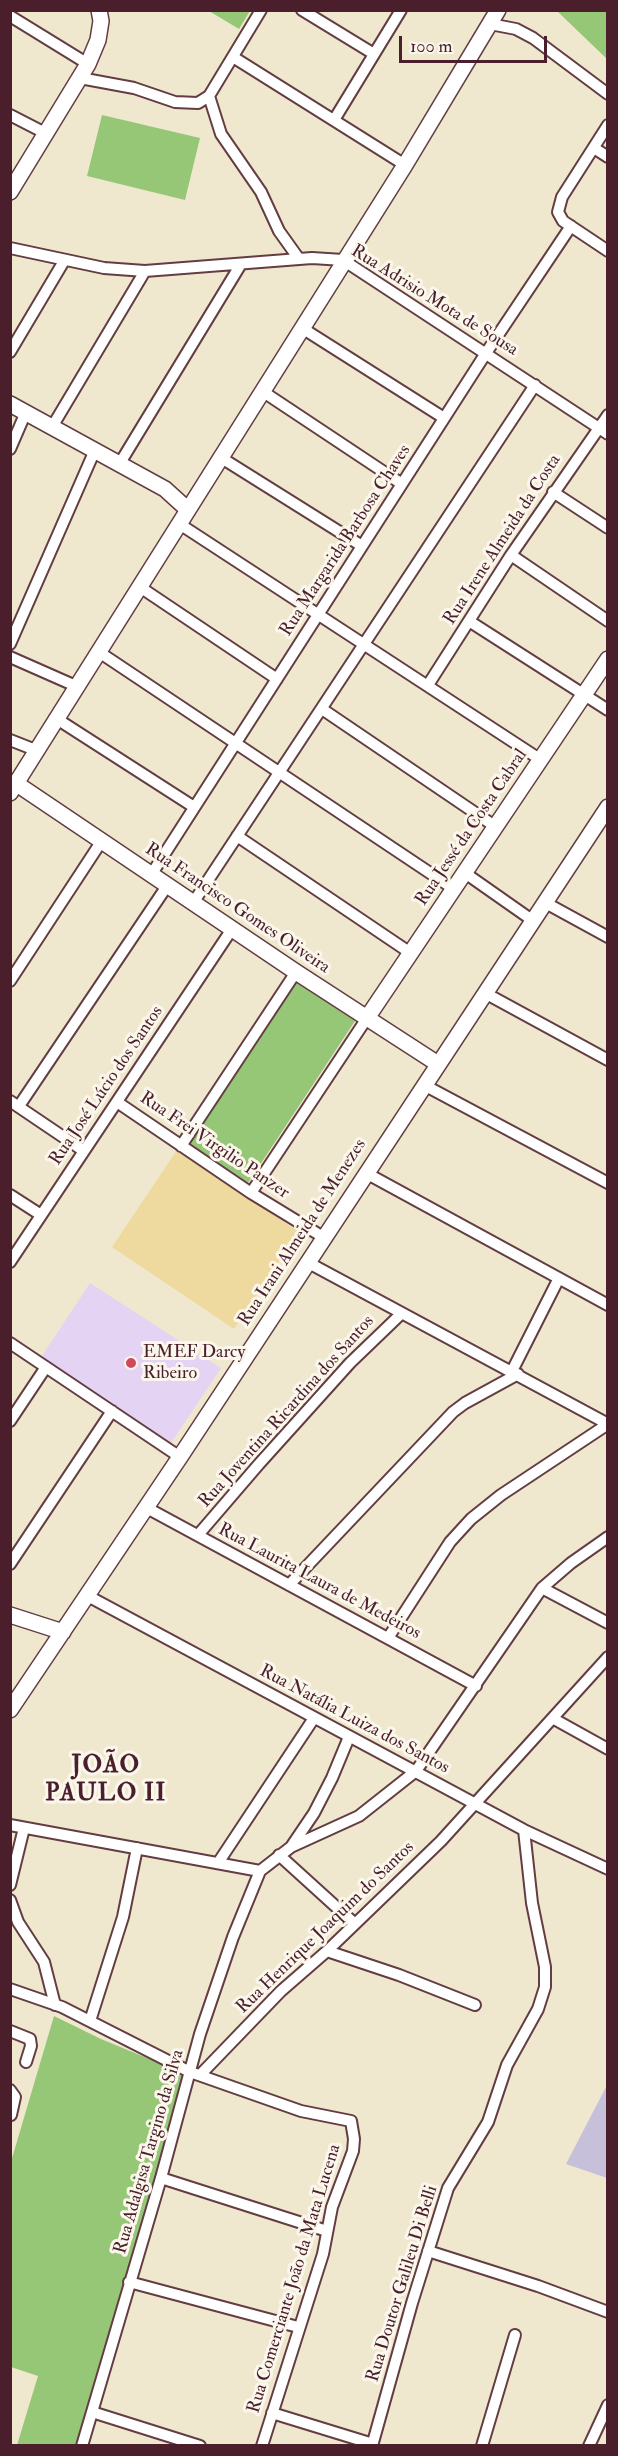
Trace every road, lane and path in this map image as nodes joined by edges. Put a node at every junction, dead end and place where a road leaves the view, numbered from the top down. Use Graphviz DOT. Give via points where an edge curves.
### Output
graph roads {
  1 [pos="99,10"];
  2 [pos="261,10"];
  3 [pos="302,10"];
  4 [pos="400,10"];
  5 [pos="10,15"];
  6 [pos="494,17"];
  7 [pos="374,54"];
  8 [pos="233,57"];
  9 [pos="88,64"];
  10 [pos="80,78"];
  11 [pos="608,94"];
  12 [pos="209,96"];
  13 [pos="10,116"];
  14 [pos="334,120"];
  15 [pos="608,125"];
  16 [pos="47,134"];
  17 [pos="594,148"];
  18 [pos="608,157"];
  19 [pos="405,165"];
  20 [pos="10,192"];
  21 [pos="571,226"];
  22 [pos="10,248"];
  23 [pos="608,251"];
  24 [pos="298,259"];
  25 [pos="344,260"];
  26 [pos="64,261"];
  27 [pos="241,264"];
  28 [pos="145,271"];
  29 [pos="302,328"];
  30 [pos="10,352"];
  31 [pos="486,352"];
  32 [pos="536,386"];
  33 [pos="262,391"];
  34 [pos="10,404"];
  35 [pos="26,412"];
  36 [pos="608,415"];
  37 [pos="444,418"];
  38 [pos="52,426"];
  39 [pos="603,431"];
  40 [pos="10,449"];
  41 [pos="95,450"];
  42 [pos="220,457"];
  43 [pos="120,464"];
  44 [pos="402,484"];
  45 [pos="553,492"];
  46 [pos="187,509"];
  47 [pos="178,523"];
  48 [pos="608,528"];
  49 [pos="362,546"];
  50 [pos="511,555"];
  51 [pos="140,587"];
  52 [pos="319,614"];
  53 [pos="469,621"];
  54 [pos="608,621"];
  55 [pos="10,644"];
  56 [pos="364,645"];
  57 [pos="99,652"];
  58 [pos="10,657"];
  59 [pos="608,658"];
  60 [pos="277,679"];
  61 [pos="428,685"];
  62 [pos="78,687"];
  63 [pos="584,694"];
  64 [pos="322,709"];
  65 [pos="608,710"];
  66 [pos="57,719"];
  67 [pos="10,740"];
  68 [pos="236,743"];
  69 [pos="38,752"];
  70 [pos="541,760"];
  71 [pos="280,771"];
  72 [pos="13,788"];
  73 [pos="194,807"];
  74 [pos="607,810"];
  75 [pos="496,827"];
  76 [pos="237,836"];
  77 [pos="101,842"];
  78 [pos="465,873"];
  79 [pos="151,875"];
  80 [pos="167,886"];
  81 [pos="454,889"];
  82 [pos="544,902"];
  83 [pos="194,903"];
  84 [pos="532,920"];
  85 [pos="232,929"];
  86 [pos="608,937"];
  87 [pos="412,954"];
  88 [pos="296,972"];
  89 [pos="10,981"];
  90 [pos="485,993"];
  91 [pos="367,1018"];
  92 [pos="608,1060"];
  93 [pos="438,1064"];
  94 [pos="424,1085"];
  95 [pos="117,1102"];
  96 [pos="15,1104"];
  97 [pos="181,1146"];
  98 [pos="84,1151"];
  99 [pos="366,1173"];
  100 [pos="608,1183"];
  101 [pos="251,1193"];
  102 [pos="10,1195"];
  103 [pos="41,1215"];
  104 [pos="323,1237"];
  105 [pos="10,1262"];
  106 [pos="307,1262"];
  107 [pos="559,1278"];
  108 [pos="608,1305"];
  109 [pos="402,1313"];
  110 [pos="10,1343"];
  111 [pos="46,1366"];
  112 [pos="515,1373"];
  113 [pos="112,1411"];
  114 [pos="10,1420"];
  115 [pos="608,1424"];
  116 [pos="180,1457"];
  117 [pos="147,1508"];
  118 [pos="198,1535"];
  119 [pos="608,1537"];
  120 [pos="10,1564"];
  121 [pos="289,1585"];
  122 [pos="542,1588"];
  123 [pos="86,1595"];
  124 [pos="10,1615"];
  125 [pos="608,1623"];
  126 [pos="63,1632"];
  127 [pos="388,1638"];
  128 [pos="608,1657"];
  129 [pos="476,1686"];
  130 [pos="10,1710"];
  131 [pos="314,1718"];
  132 [pos="554,1719"];
  133 [pos="349,1737"];
  134 [pos="608,1749"];
  135 [pos="416,1771"];
  136 [pos="476,1804"];
  137 [pos="10,1826"];
  138 [pos="24,1828"];
  139 [pos="524,1830"];
  140 [pos="291,1847"];
  141 [pos="137,1848"];
  142 [pos="279,1855"];
  143 [pos="218,1863"];
  144 [pos="608,1869"];
  145 [pos="260,1871"];
  146 [pos="10,1885"];
  147 [pos="10,1900"];
  148 [pos="355,1924"];
  149 [pos="327,1951"];
  150 [pos="10,1989"];
  151 [pos="55,2005"];
  152 [pos="475,2005"];
  153 [pos="90,2021"];
  154 [pos="10,2031"];
  155 [pos="26,2062"];
  156 [pos="195,2073"];
  157 [pos="10,2090"];
  158 [pos="11,2115"];
  159 [pos="161,2178"];
  160 [pos="327,2230"];
  161 [pos="428,2252"];
  162 [pos="129,2282"];
  163 [pos="608,2312"];
  164 [pos="298,2327"];
  165 [pos="515,2335"];
  166 [pos="608,2405"];
  167 [pos="92,2412"];
  168 [pos="272,2414"];
  169 [pos="82,2445"];
  170 [pos="200,2445"];
  171 [pos="262,2445"];
  172 [pos="373,2445"];
  173 [pos="482,2445"];
  174 [pos="589,2445"];
  1 -- 9 [label="street" via="98,40"];
  2 -- 8 [label="street"];
  3 -- 7 [label="street"];
  4 -- 7 [label="street"];
  5 -- 9 [label="street"];
  6 -- 11 [label="street" via="533,38"];
  6 -- 19 [label="street"];
  7 -- 14 [label="street"];
  8 -- 12 [label="street"];
  8 -- 14 [label="street"];
  9 -- 10 [label="street"];
  10 -- 12 [label="street" via="134,88 175,102 198,103"];
  10 -- 16 [label="street"];
  12 -- 24 [label="street" via="221,134 261,192 279,231"];
  13 -- 16 [label="street"];
  14 -- 19 [label="street"];
  15 -- 17 [label="street"];
  16 -- 20 [label="street"];
  17 -- 18 [label="street"];
  17 -- 21 [label="street" via="562,197 558,212"];
  19 -- 25 [label="street"];
  21 -- 23 [label="street"];
  21 -- 31 [label="street, Rua Margarida Barbosa Chaves"];
  22 -- 26 [label="street, Rua Adrisio Mota de Sousa"];
  24 -- 25 [label="street, Rua Adrisio Mota de Sousa"];
  24 -- 27 [label="street, Rua Adrisio Mota de Sousa"];
  25 -- 29 [label="street"];
  25 -- 31 [label="street, Rua Adrisio Mota de Sousa"];
  26 -- 28 [label="street, Rua Adrisio Mota de Sousa"];
  26 -- 30 [label="street"];
  27 -- 28 [label="street, Rua Adrisio Mota de Sousa"];
  27 -- 43 [label="street"];
  28 -- 38 [label="street"];
  29 -- 33 [label="street"];
  29 -- 37 [label="street"];
  31 -- 32 [label="street, Rua Adrisio Mota de Sousa"];
  31 -- 37 [label="street, Rua Margarida Barbosa Chaves"];
  32 -- 39 [label="street, Rua Adrisio Mota de Sousa"];
  32 -- 56 [label="street"];
  33 -- 42 [label="street"];
  33 -- 44 [label="street"];
  34 -- 35 [label="street"];
  35 -- 38 [label="street"];
  35 -- 40 [label="street"];
  36 -- 39 [label="street, Rua Irene Almeida da Costa"];
  37 -- 44 [label="street, Rua Margarida Barbosa Chaves"];
  38 -- 41 [label="street"];
  39 -- 45 [label="street, Rua Irene Almeida da Costa"];
  41 -- 43 [label="street"];
  41 -- 55 [label="street"];
  42 -- 46 [label="street"];
  42 -- 49 [label="street"];
  43 -- 46 [label="street" via="165,489"];
  44 -- 49 [label="street, Rua Margarida Barbosa Chaves"];
  45 -- 48 [label="street"];
  45 -- 50 [label="street, Rua Irene Almeida da Costa"];
  46 -- 47 [label="street"];
  47 -- 51 [label="street"];
  47 -- 52 [label="street"];
  49 -- 52 [label="street, Rua Margarida Barbosa Chaves"];
  50 -- 53 [label="street, Rua Irene Almeida da Costa"];
  50 -- 54 [label="street"];
  51 -- 57 [label="street"];
  51 -- 60 [label="street"];
  52 -- 56 [label="street"];
  52 -- 60 [label="street, Rua Margarida Barbosa Chaves"];
  53 -- 61 [label="street, Rua Irene Almeida da Costa"];
  53 -- 63 [label="street"];
  56 -- 61 [label="street"];
  56 -- 64 [label="street"];
  57 -- 62 [label="street"];
  57 -- 68 [label="street"];
  58 -- 62 [label="street"];
  59 -- 63 [label="street, Rua Jessé da Costa Cabral"];
  60 -- 68 [label="street, Rua Margarida Barbosa Chaves"];
  61 -- 70 [label="street"];
  62 -- 66 [label="street"];
  63 -- 65 [label="street"];
  63 -- 70 [label="street, Rua Jessé da Costa Cabral"];
  64 -- 71 [label="street"];
  64 -- 75 [label="street"];
  66 -- 69 [label="street"];
  66 -- 73 [label="street"];
  67 -- 69 [label="street"];
  68 -- 71 [label="street"];
  68 -- 73 [label="street, Rua Margarida Barbosa Chaves"];
  69 -- 72 [label="street"];
  70 -- 75 [label="street, Rua Jessé da Costa Cabral"];
  71 -- 76 [label="street"];
  71 -- 81 [label="street"];
  72 -- 77 [label="street, Rua Francisco Gomes Oliveira"];
  73 -- 79 [label="street, Rua Margarida Barbosa Chaves"];
  74 -- 82 [label="street, Rua Irani Almeida de Menezes"];
  75 -- 78 [label="street, Rua Jessé da Costa Cabral"];
  76 -- 83 [label="street"];
  76 -- 87 [label="street"];
  77 -- 79 [label="street, Rua Francisco Gomes Oliveira"];
  77 -- 89 [label="street"];
  78 -- 81 [label="street, Rua Jessé da Costa Cabral"];
  78 -- 84 [label="street"];
  79 -- 80 [label="street, Rua Francisco Gomes Oliveira"];
  80 -- 83 [label="street, Rua Francisco Gomes Oliveira"];
  80 -- 96 [label="street"];
  81 -- 87 [label="street, Rua Jessé da Costa Cabral"];
  82 -- 84 [label="street, Rua Irani Almeida de Menezes"];
  82 -- 86 [label="street"];
  83 -- 85 [label="street, Rua Francisco Gomes Oliveira"];
  84 -- 90 [label="street, Rua Irani Almeida de Menezes"];
  85 -- 88 [label="street, Rua Francisco Gomes Oliveira"];
  85 -- 95 [label="street, Rua José Lúcio dos Santos"];
  87 -- 91 [label="street, Rua Jessé da Costa Cabral"];
  88 -- 91 [label="street, Rua Francisco Gomes Oliveira"];
  88 -- 97 [label="street"];
  90 -- 92 [label="street"];
  90 -- 93 [label="street, Rua Irani Almeida de Menezes"];
  91 -- 93 [label="street, Rua Francisco Gomes Oliveira"];
  91 -- 101 [label="street"];
  93 -- 94 [label="street, Rua Irani Almeida de Menezes"];
  94 -- 99 [label="street, Rua Irani Almeida de Menezes"];
  94 -- 100 [label="street"];
  95 -- 97 [label="street, Rua Frei Virgilio Panzer"];
  95 -- 98 [label="street, Rua José Lúcio dos Santos"];
  96 -- 98 [label="street"];
  97 -- 101 [label="street, Rua Frei Virgilio Panzer"];
  98 -- 103 [label="street, Rua José Lúcio dos Santos"];
  99 -- 104 [label="street, Rua Irani Almeida de Menezes"];
  99 -- 107 [label="street"];
  101 -- 104 [label="street, Rua Frei Virgilio Panzer"];
  102 -- 103 [label="street"];
  103 -- 105 [label="street, Rua José Lúcio dos Santos"];
  104 -- 106 [label="street, Rua Irani Almeida de Menezes"];
  106 -- 109 [label="street"];
  106 -- 116 [label="street, Rua Irani Almeida de Menezes"];
  107 -- 108 [label="street"];
  107 -- 112 [label="street"];
  109 -- 112 [label="street"];
  109 -- 118 [label="street, Rua Joventina Ricardina dos Santos" via="350,1363"];
  110 -- 111 [label="street"];
  111 -- 113 [label="street"];
  111 -- 114 [label="street"];
  112 -- 115 [label="street"];
  112 -- 121 [label="street" via="453,1412"];
  113 -- 116 [label="street"];
  113 -- 120 [label="street"];
  115 -- 127 [label="street" via="471,1519 450,1542"];
  116 -- 117 [label="street, Rua Irani Almeida de Menezes"];
  117 -- 118 [label="street, Rua Laurita Laura de Medeiros"];
  117 -- 123 [label="street, Rua Irani Almeida de Menezes"];
  118 -- 121 [label="street, Rua Laurita Laura de Medeiros"];
  119 -- 122 [label="street"];
  121 -- 127 [label="street, Rua Laurita Laura de Medeiros"];
  122 -- 125 [label="street"];
  122 -- 129 [label="street"];
  123 -- 126 [label="street, Rua Irani Almeida de Menezes"];
  123 -- 131 [label="street, Rua Natália Luiza dos Santos"];
  124 -- 126 [label="street"];
  126 -- 130 [label="street, Rua Irani Almeida de Menezes"];
  127 -- 129 [label="street, Rua Laurita Laura de Medeiros"];
  128 -- 132 [label="street, Rua Henrique Joaquim do Santos"];
  129 -- 135 [label="street"];
  131 -- 133 [label="street, Rua Natália Luiza dos Santos"];
  131 -- 143 [label="street"];
  132 -- 134 [label="street"];
  132 -- 136 [label="street, Rua Henrique Joaquim do Santos"];
  133 -- 135 [label="street, Rua Natália Luiza dos Santos"];
  133 -- 140 [label="street" via="314,1813"];
  135 -- 136 [label="street, Rua Natália Luiza dos Santos"];
  135 -- 140 [label="street" via="359,1816"];
  136 -- 139 [label="street, Rua Natália Luiza dos Santos"];
  136 -- 148 [label="street, Rua Henrique Joaquim do Santos"];
  137 -- 138 [label="street"];
  138 -- 141 [label="street"];
  138 -- 146 [label="street"];
  139 -- 144 [label="street, Rua Natália Luiza dos Santos"];
  139 -- 161 [label="street, Rua Doutor Galileu Di Belli" via="545,1987 538,2009 507,2065 488,2122 451,2182"];
  140 -- 142 [label="street"];
  141 -- 143 [label="street"];
  141 -- 153 [label="street" via="123,1917"];
  142 -- 145 [label="street"];
  142 -- 148 [label="street"];
  143 -- 145 [label="street"];
  145 -- 156 [label="street, Rua Adalgisa Targino da Silva" via="213,1994"];
  147 -- 151 [label="street" via="18,1922 44,1962"];
  148 -- 149 [label="street, Rua Henrique Joaquim do Santos"];
  149 -- 152 [label="street"];
  149 -- 156 [label="street, Rua Henrique Joaquim do Santos" via="280,1990"];
  150 -- 151 [label="street"];
  151 -- 153 [label="street"];
  153 -- 156 [label="street"];
  154 -- 155 [label="street" via="30,2039"];
  156 -- 159 [label="street, Rua Adalgisa Targino da Silva"];
  156 -- 160 [label="street, Rua Comerciante João da Mata Lucena" via="301,2111 351,2121 353,2151"];
  157 -- 158 [label="street" via="15,2097"];
  159 -- 160 [label="street"];
  159 -- 162 [label="street, Rua Adalgisa Targino da Silva"];
  160 -- 164 [label="street, Rua Comerciante João da Mata Lucena" via="323,2254"];
  161 -- 163 [label="street"];
  161 -- 172 [label="street, Rua Doutor Galileu Di Belli"];
  162 -- 164 [label="street"];
  162 -- 167 [label="street, Rua Adalgisa Targino da Silva"];
  164 -- 168 [label="street, Rua Comerciante João da Mata Lucena"];
  165 -- 173 [label="street"];
  166 -- 174 [label="street"];
  167 -- 169 [label="street, Rua Adalgisa Targino da Silva"];
  167 -- 170 [label="street"];
  168 -- 171 [label="street, Rua Comerciante João da Mata Lucena"];
  168 -- 172 [label="street"];
}
